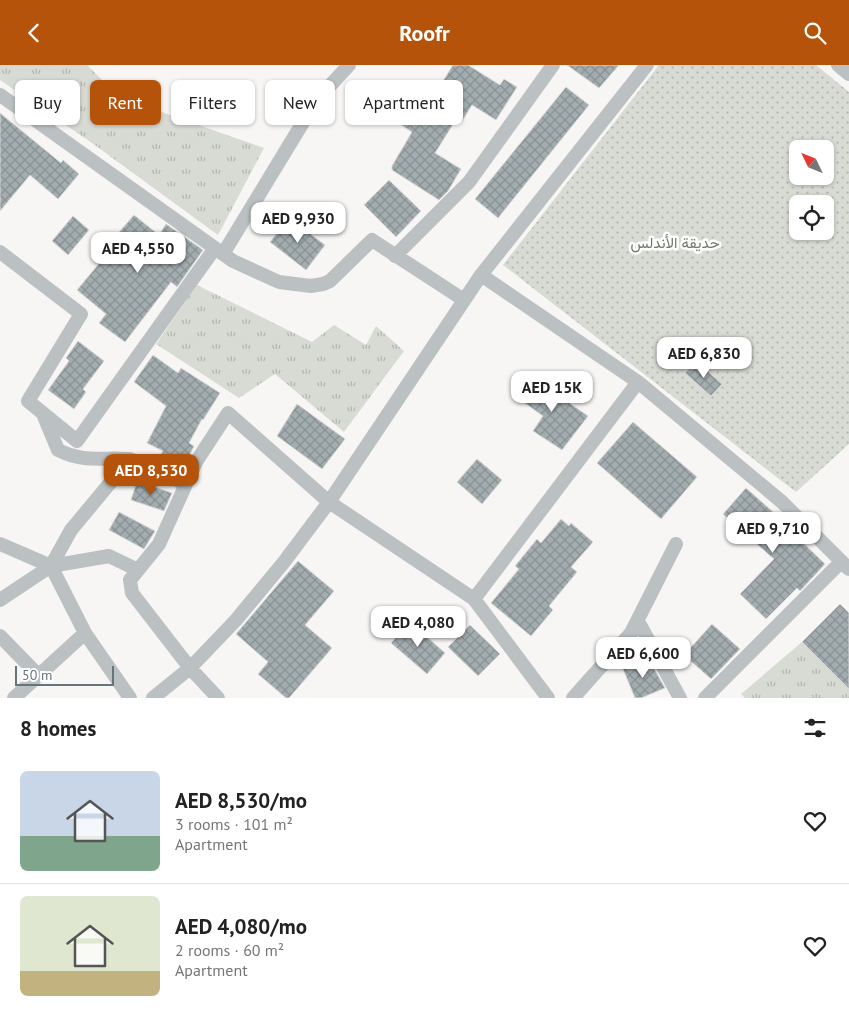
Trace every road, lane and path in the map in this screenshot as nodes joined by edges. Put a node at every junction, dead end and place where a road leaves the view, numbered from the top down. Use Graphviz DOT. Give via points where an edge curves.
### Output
graph roads {
  1 [pos="349,65"];
  2 [pos="553,65"];
  3 [pos="647,65"];
  4 [pos="838,65"];
  5 [pos="849,73"];
  6 [pos="0,95"];
  7 [pos="219,251"];
  8 [pos="0,253"];
  9 [pos="394,256"];
  10 [pos="481,275"];
  11 [pos="464,300"];
  12 [pos="638,382"];
  13 [pos="42,412"];
  14 [pos="130,459"];
  15 [pos="186,484"];
  16 [pos="329,502"];
  17 [pos="0,544"];
  18 [pos="676,544"];
  19 [pos="845,565"];
  20 [pos="51,566"];
  21 [pos="138,570"];
  22 [pos="474,599"];
  23 [pos="0,600"];
  24 [pos="638,621"];
  25 [pos="85,633"];
  26 [pos="0,636"];
  27 [pos="190,668"];
  28 [pos="39,676"];
  29 [pos="14,698"];
  30 [pos="130,698"];
  31 [pos="153,698"];
  32 [pos="218,698"];
  33 [pos="548,698"];
  34 [pos="573,698"];
  35 [pos="680,698"];
  36 [pos="705,698"];
  1 -- 7 [label="street" via="316,101"];
  2 -- 9 [label="street" via="469,182"];
  3 -- 10 [label="street"];
  4 -- 5 [label="street"];
  6 -- 7 [label="street"];
  7 -- 9 [label="street" via="279,282 311,287 330,281 372,240"];
  7 -- 13 [label="street" via="77,441"];
  8 -- 13 [label="street" via="81,314 28,401"];
  9 -- 11 [label="street"];
  10 -- 11 [label="street"];
  10 -- 12 [label="street"];
  11 -- 16 [label="street"];
  12 -- 19 [label="street" via="782,502"];
  12 -- 22 [label="street"];
  13 -- 14 [label="street" via="58,451 80,457"];
  14 -- 15 [label="street"];
  14 -- 20 [label="street" via="71,531"];
  15 -- 16 [label="street" via="196,462 228,413"];
  15 -- 21 [label="street" via="159,543"];
  16 -- 22 [label="street"];
  16 -- 27 [label="street" via="236,620"];
  17 -- 20 [label="street"];
  18 -- 24 [label="street"];
  19 -- 36 [label="street"];
  20 -- 21 [label="street" via="108,557"];
  20 -- 23 [label="street"];
  20 -- 25 [label="street"];
  21 -- 27 [label="street" via="130,580 132,593"];
  22 -- 33 [label="street"];
  24 -- 34 [label="street"];
  24 -- 35 [label="street"];
  25 -- 28 [label="street"];
  25 -- 30 [label="street"];
  26 -- 28 [label="street"];
  27 -- 31 [label="street"];
  27 -- 32 [label="street"];
  28 -- 29 [label="street"];
}
